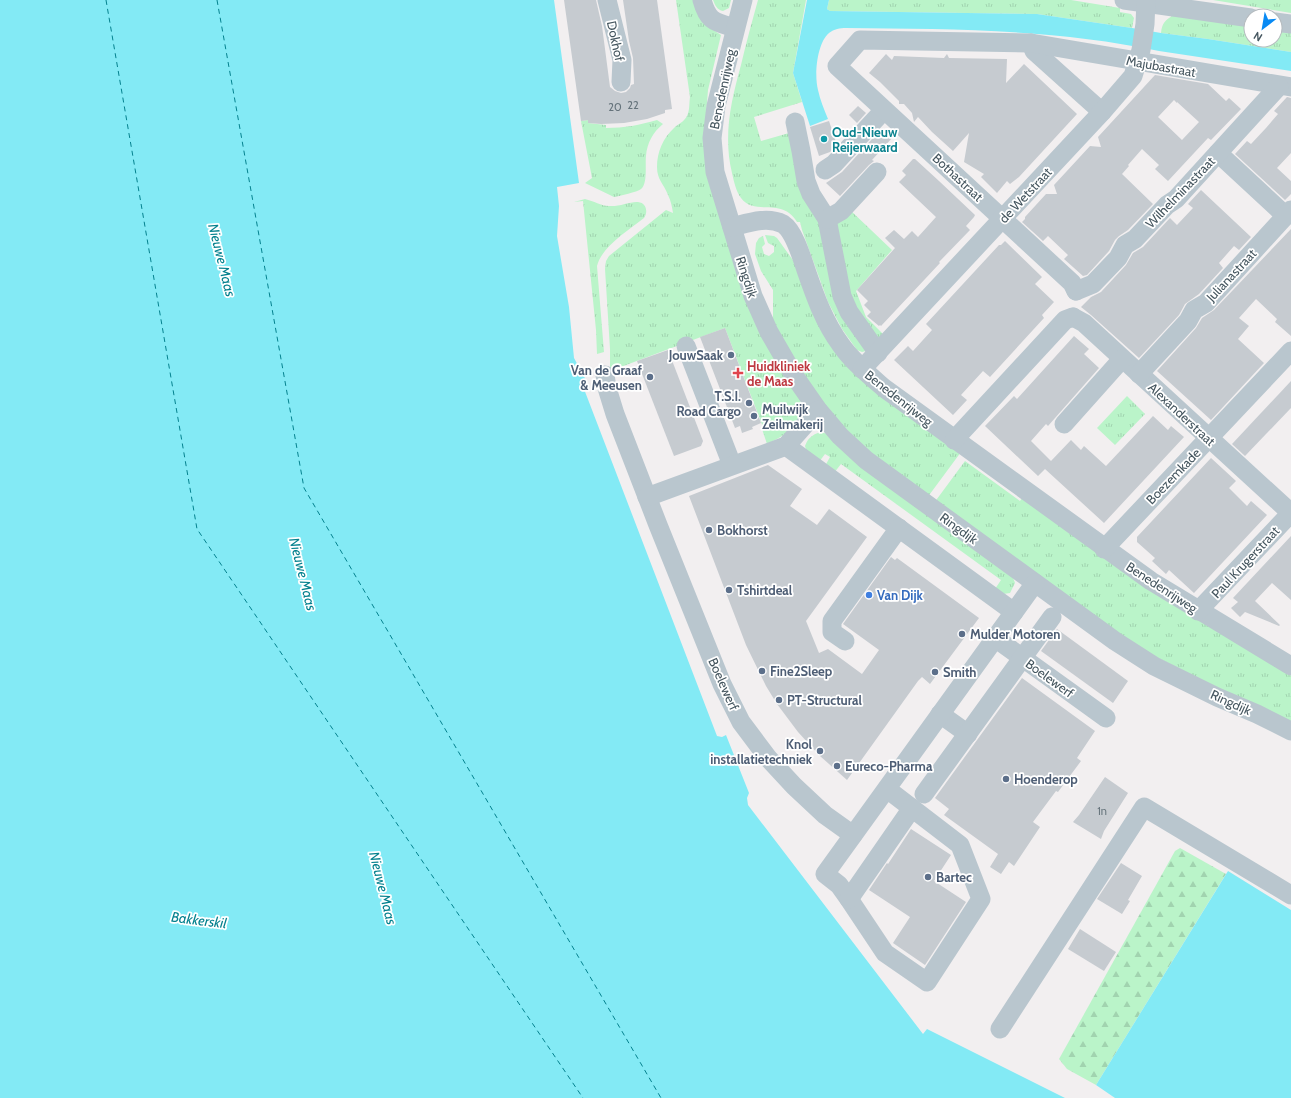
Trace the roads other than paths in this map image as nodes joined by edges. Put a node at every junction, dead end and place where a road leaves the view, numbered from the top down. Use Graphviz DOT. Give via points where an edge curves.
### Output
graph roads {
  1 [pos="607,0"];
  2 [pos="702,0"];
  3 [pos="743,0"];
  4 [pos="1124,0"];
  5 [pos="1146,2"];
  6 [pos="1243,17"];
  7 [pos="735,28"];
  8 [pos="1031,43"];
  9 [pos="1139,56"];
  10 [pos="837,66"];
  11 [pos="621,82"];
  12 [pos="1285,86"];
  13 [pos="884,110"];
  14 [pos="1102,112"];
  15 [pos="795,122"];
  16 [pos="1218,153"];
  17 [pos="825,170"];
  18 [pos="877,172"];
  19 [pos="1288,213"];
  20 [pos="1003,218"];
  21 [pos="827,219"];
  22 [pos="732,227"];
  23 [pos="1076,291"];
  24 [pos="1073,317"];
  25 [pos="686,346"];
  26 [pos="1291,351"];
  27 [pos="878,353"];
  28 [pos="1122,359"];
  29 [pos="862,369"];
  30 [pos="1139,374"];
  31 [pos="605,375"];
  32 [pos="818,410"];
  33 [pos="1064,424"];
  34 [pos="1209,439"];
  35 [pos="954,440"];
  36 [pos="786,446"];
  37 [pos="732,465"];
  38 [pos="647,496"];
  39 [pos="1291,513"];
  40 [pos="899,528"];
  41 [pos="1104,549"];
  42 [pos="1035,583"];
  43 [pos="1198,611"];
  44 [pos="1014,612"];
  45 [pos="1052,617"];
  46 [pos="995,638"];
  47 [pos="846,641"];
  48 [pos="1023,658"];
  49 [pos="1291,666"];
  50 [pos="940,714"];
  51 [pos="1106,718"];
  52 [pos="1290,730"];
  53 [pos="968,734"];
  54 [pos="887,789"];
  55 [pos="918,801"];
  56 [pos="853,836"];
  57 [pos="1291,895"];
  58 [pos="849,899"];
  59 [pos="1000,1029"];
  1 -- 11 [label="street, Dokhof" via="622,60"];
  2 -- 7 [label="street" via="706,13 711,18"];
  3 -- 7 [label="street, Benedenrijweg"];
  4 -- 5 [label="street"];
  5 -- 6 [label="street"];
  5 -- 9 [label="street, de Wetstraat"];
  7 -- 22 [label="street, Benedenrijweg" via="716,106 712,138 715,172"];
  8 -- 9 [label="street, Majubastraat"];
  8 -- 10 [label="street, Majubastraat" via="860,40"];
  8 -- 14 [label="street" via="1034,52"];
  9 -- 12 [label="street, Majubastraat"];
  9 -- 14 [label="street, de Wetstraat" via="1133,76"];
  10 -- 13 [label="street, Bothastraat"];
  12 -- 16 [label="street, Wilhelminastraat"];
  13 -- 17 [label="street" via="834,164"];
  13 -- 20 [label="street, Bothastraat"];
  14 -- 20 [label="street, de Wetstraat"];
  15 -- 21 [label="street" via="806,181"];
  16 -- 19 [label="street"];
  16 -- 23 [label="street, Wilhelminastraat" via="1176,199 1135,239 1125,245 1118,258 1093,284"];
  18 -- 21 [label="street" via="841,211"];
  19 -- 30 [label="street, Julianastraat" via="1206,303 1194,310 1188,321"];
  20 -- 23 [label="street, Bothastraat" via="1072,283"];
  20 -- 27 [label="street, de Wetstraat"];
  21 -- 27 [label="street" via="842,296 849,312"];
  22 -- 29 [label="street, Benedenrijweg" via="766,220 782,224 791,231 816,299 829,326 841,346"];
  22 -- 32 [label="street, Ringdijk" via="753,296 769,332"];
  23 -- 24 [label="street"];
  24 -- 28 [label="street, Alexanderstraat" via="1084,323"];
  24 -- 35 [label="street" via="1065,320"];
  25 -- 37 [label="street"];
  26 -- 34 [label="street, Boezemkade"];
  27 -- 29 [label="street, de Wetstraat"];
  28 -- 30 [label="street, Alexanderstraat"];
  28 -- 33 [label="street"];
  29 -- 35 [label="street, Benedenrijweg"];
  30 -- 34 [label="street, Alexanderstraat"];
  31 -- 38 [label="street, Boelewerf" via="615,414"];
  32 -- 36 [label="street"];
  32 -- 42 [label="street, Ringdijk" via="840,436 866,460"];
  34 -- 39 [label="street, Alexanderstraat"];
  34 -- 41 [label="street, Boezemkade"];
  35 -- 41 [label="street, Benedenrijweg"];
  36 -- 37 [label="street"];
  36 -- 40 [label="street"];
  37 -- 38 [label="street"];
  38 -- 56 [label="street, Boelewerf" via="722,684 741,722 768,758 794,786 825,815"];
  39 -- 43 [label="street, Paul Krugerstraat"];
  40 -- 44 [label="street"];
  40 -- 47 [label="street" via="832,621 832,632"];
  41 -- 43 [label="street, Benedenrijweg"];
  42 -- 44 [label="street"];
  42 -- 52 [label="street, Ringdijk" via="1154,666"];
  43 -- 49 [label="street, Benedenrijweg"];
  44 -- 46 [label="street"];
  45 -- 48 [label="street"];
  46 -- 48 [label="street, Boelewerf"];
  46 -- 50 [label="street"];
  48 -- 51 [label="street, Boelewerf"];
  48 -- 53 [label="street"];
  50 -- 53 [label="street"];
  50 -- 54 [label="street"];
  53 -- 55 [label="street"];
  54 -- 55 [label="street"];
  54 -- 56 [label="street"];
  55 -- 58 [label="street"];
  55 -- 58 [label="street" via="960,845 981,899 927,982 885,953"];
  56 -- 58 [label="street" via="826,874 839,885"];
  57 -- 59 [label="street" via="1144,807"];
}
